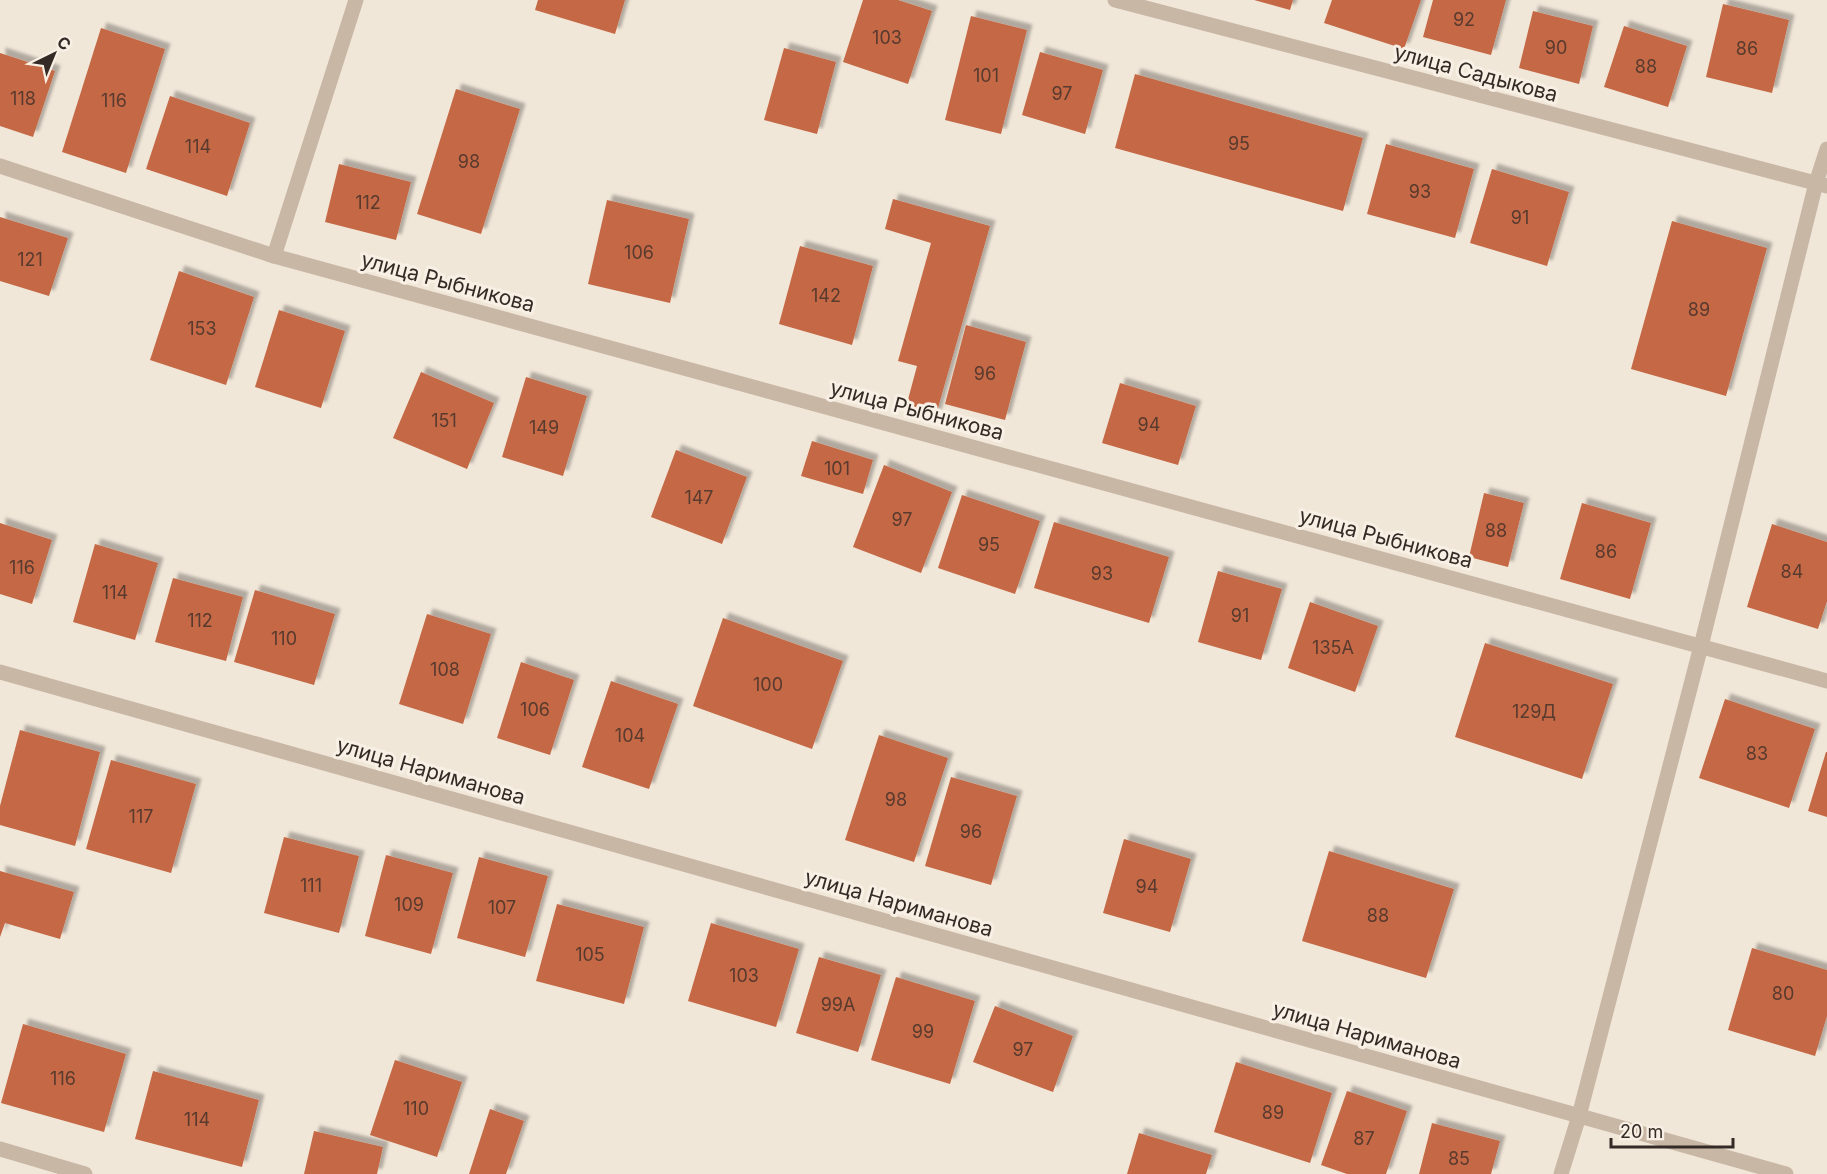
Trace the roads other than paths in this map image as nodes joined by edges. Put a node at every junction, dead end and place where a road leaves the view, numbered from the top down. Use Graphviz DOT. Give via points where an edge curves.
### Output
graph roads {
  1 [pos="356,0"];
  2 [pos="1115,0"];
  3 [pos="1827,149"];
  4 [pos="0,166"];
  5 [pos="1822,185"];
  6 [pos="274,256"];
  7 [pos="1701,646"];
  8 [pos="0,672"];
  9 [pos="1827,681"];
  10 [pos="1579,1116"];
  11 [pos="0,1149"];
  12 [pos="85,1174"];
  13 [pos="1561,1174"];
  14 [pos="1786,1174"];
  1 -- 6 [label="street"];
  2 -- 5 [label="street, улица Садыкова"];
  3 -- 5 [label="street"];
  4 -- 6 [label="street, улица Рыбникова"];
  5 -- 7 [label="street"];
  6 -- 7 [label="street, улица Рыбникова"];
  7 -- 9 [label="street, улица Рыбникова"];
  7 -- 10 [label="street"];
  8 -- 10 [label="street, улица Нариманова"];
  10 -- 13 [label="street"];
  10 -- 14 [label="street, улица Нариманова"];
  11 -- 12 [label="street"];
}
